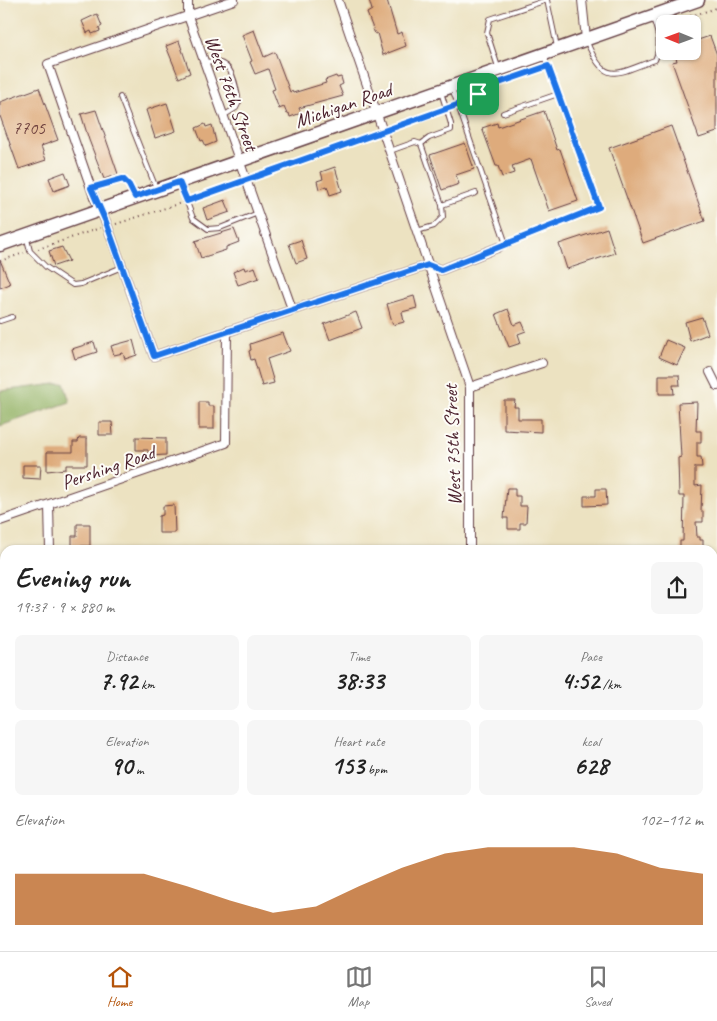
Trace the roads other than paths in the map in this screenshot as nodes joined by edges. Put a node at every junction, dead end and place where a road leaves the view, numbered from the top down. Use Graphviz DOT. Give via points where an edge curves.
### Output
graph roads {
  1 [pos="188,0"];
  2 [pos="234,0"];
  3 [pos="338,0"];
  4 [pos="582,0"];
  5 [pos="698,0"];
  6 [pos="188,16"];
  7 [pos="652,16"];
  8 [pos="586,39"];
  9 [pos="557,49"];
  10 [pos="543,54"];
  11 [pos="204,62"];
  12 [pos="499,70"];
  13 [pos="446,88"];
  14 [pos="558,94"];
  15 [pos="120,97"];
  16 [pos="378,112"];
  17 [pos="503,113"];
  18 [pos="223,116"];
  19 [pos="421,144"];
  20 [pos="390,151"];
  21 [pos="239,161"];
  22 [pos="179,182"];
  23 [pos="91,188"];
  24 [pos="157,190"];
  25 [pos="476,193"];
  26 [pos="135,197"];
  27 [pos="442,205"];
  28 [pos="100,210"];
  29 [pos="258,213"];
  30 [pos="417,231"];
  31 [pos="26,236"];
  32 [pos="0,245"];
  33 [pos="502,245"];
  34 [pos="428,265"];
  35 [pos="122,267"];
  36 [pos="292,309"];
  37 [pos="12,317"];
  38 [pos="0,321"];
  39 [pos="227,331"];
  40 [pos="542,363"];
  41 [pos="710,372"];
  42 [pos="717,386"];
  43 [pos="470,387"];
  44 [pos="50,505"];
  45 [pos="0,522"];
  46 [pos="50,545"];
  47 [pos="470,545"];
  1 -- 6 [label="street, West 76th Street"];
  2 -- 6 [label="street"];
  3 -- 16 [label="street, West 75th Street"];
  4 -- 8 [label="street"];
  5 -- 7 [label="main road, Michigan Road"];
  6 -- 11 [label="street, West 76th Street"];
  6 -- 23 [label="street" via="48,64"];
  7 -- 8 [label="main road, Michigan Road"];
  7 -- 8 [label="lane" via="659,40 654,60 615,74 599,67"];
  8 -- 9 [label="main road, Michigan Road"];
  9 -- 10 [label="main road, Michigan Road"];
  9 -- 12 [label="lane" via="547,0 490,19 487,33"];
  10 -- 12 [label="main road, Michigan Road"];
  10 -- 14 [label="lane"];
  11 -- 18 [label="street, West 76th Street"];
  11 -- 18 [label="lane" via="220,62 229,67 235,84 239,102 236,108"];
  12 -- 13 [label="main road, Michigan Road"];
  13 -- 16 [label="main road, Michigan Road"];
  13 -- 19 [label="lane" via="451,130"];
  13 -- 33 [label="lane" via="458,105"];
  14 -- 17 [label="lane"];
  14 -- 33 [label="lane" via="599,207"];
  15 -- 24 [label="lane"];
  16 -- 20 [label="street, West 75th Street"];
  16 -- 21 [label="main road, Michigan Road"];
  18 -- 21 [label="street, West 76th Street"];
  19 -- 20 [label="lane" via="415,142"];
  19 -- 27 [label="lane"];
  20 -- 30 [label="street, West 75th Street"];
  21 -- 22 [label="main road, Michigan Road"];
  21 -- 29 [label="street, West 76th Street"];
  22 -- 24 [label="main road, Michigan Road"];
  22 -- 29 [label="lane" via="193,218 208,229 220,228"];
  23 -- 26 [label="lane" via="123,179"];
  23 -- 28 [label="street"];
  24 -- 26 [label="main road, Michigan Road"];
  25 -- 27 [label="lane"];
  26 -- 28 [label="main road, Michigan Road"];
  27 -- 30 [label="lane" via="443,218 440,222"];
  28 -- 31 [label="main road, Michigan Road"];
  28 -- 35 [label="street"];
  29 -- 36 [label="street, West 76th Street"];
  30 -- 34 [label="street, West 75th Street"];
  31 -- 32 [label="main road, Michigan Road"];
  31 -- 35 [label="lane" via="30,251 46,267 73,285"];
  33 -- 34 [label="street" via="441,270"];
  34 -- 36 [label="street"];
  34 -- 43 [label="street, West 75th Street"];
  35 -- 39 [label="street" via="154,356"];
  36 -- 39 [label="street"];
  37 -- 38 [label="lane"];
  39 -- 44 [label="street, Pershing Road" via="226,443"];
  40 -- 43 [label="street"];
  41 -- 42 [label="street"];
  43 -- 47 [label="street, West 75th Street"];
  44 -- 45 [label="street, Pershing Road"];
  44 -- 46 [label="street"];
}
